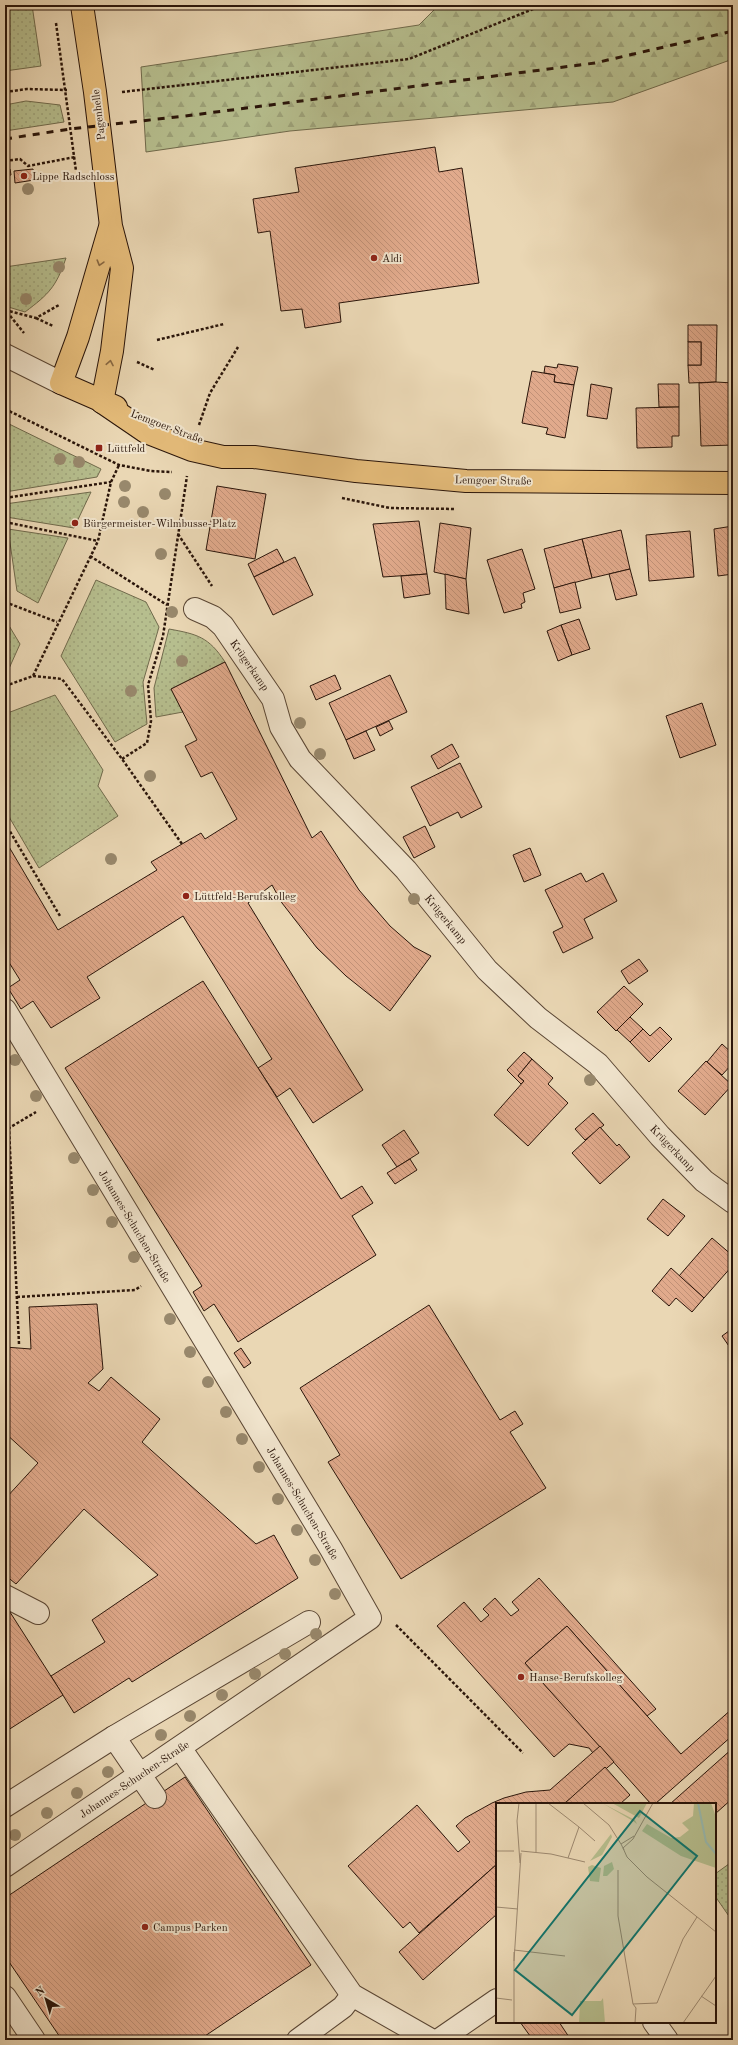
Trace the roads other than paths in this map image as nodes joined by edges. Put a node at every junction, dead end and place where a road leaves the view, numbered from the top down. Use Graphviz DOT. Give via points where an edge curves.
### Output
graph roads {
  1 [pos="82,5"];
  2 [pos="111,226"];
  3 [pos="5,355"];
  4 [pos="61,384"];
  5 [pos="102,402"];
  6 [pos="254,457"];
  7 [pos="733,483"];
  8 [pos="195,609"];
  9 [pos="7,1018"];
  10 [pos="733,1202"];
  11 [pos="5,1596"];
  12 [pos="38,1613"];
  13 [pos="308,1622"];
  14 [pos="114,1737"];
  15 [pos="180,1748"];
  16 [pos="140,1775"];
  17 [pos="156,1797"];
  18 [pos="5,1806"];
  19 [pos="5,1866"];
  20 [pos="352,1995"];
  21 [pos="5,1997"];
  22 [pos="496,2001"];
  23 [pos="655,2023"];
  24 [pos="305,2038"];
  25 [pos="34,2040"];
  26 [pos="430,2040"];
  27 [pos="439,2040"];
  28 [pos="667,2040"];
  1 -- 2 [label="main road, Pagenhelle" via="105,92 103,159"];
  2 -- 4 [label="main road, Pagenhelle, one-way" via="78,337"];
  5 -- 2 [label="main road, Pagenhelle, one-way" via="112,351 122,268"];
  3 -- 4 [label="street"];
  4 -- 5 [label="main road, Lemgoer Straße"];
  5 -- 6 [label="main road, Lemgoer Straße" via="195,438"];
  5 -- 6 [label="main road, Lemgoer Straße" via="146,432 192,450 223,457"];
  6 -- 7 [label="main road, Lemgoer Straße" via="356,471 466,481"];
  8 -- 10 [label="street, Krügerkamp" via="213,616 223,626 273,698 280,727 300,759 406,870 487,970 538,1018 598,1064 660,1136 704,1181"];
  9 -- 15 [label="street, Johannes-Schuchen-Straße" via="331,1549 370,1618"];
  11 -- 12 [label="street"];
  13 -- 14 [label="street"];
  14 -- 16 [label="street"];
  14 -- 18 [label="street"];
  15 -- 16 [label="street, Johannes-Schuchen-Straße"];
  15 -- 20 [label="street"];
  16 -- 17 [label="street"];
  16 -- 19 [label="street, Johannes-Schuchen-Straße"];
  20 -- 24 [label="street" via="343,2006"];
  20 -- 26 [label="street"];
  21 -- 25 [label="street"];
  22 -- 27 [label="street"];
  23 -- 28 [label="street"];
}
